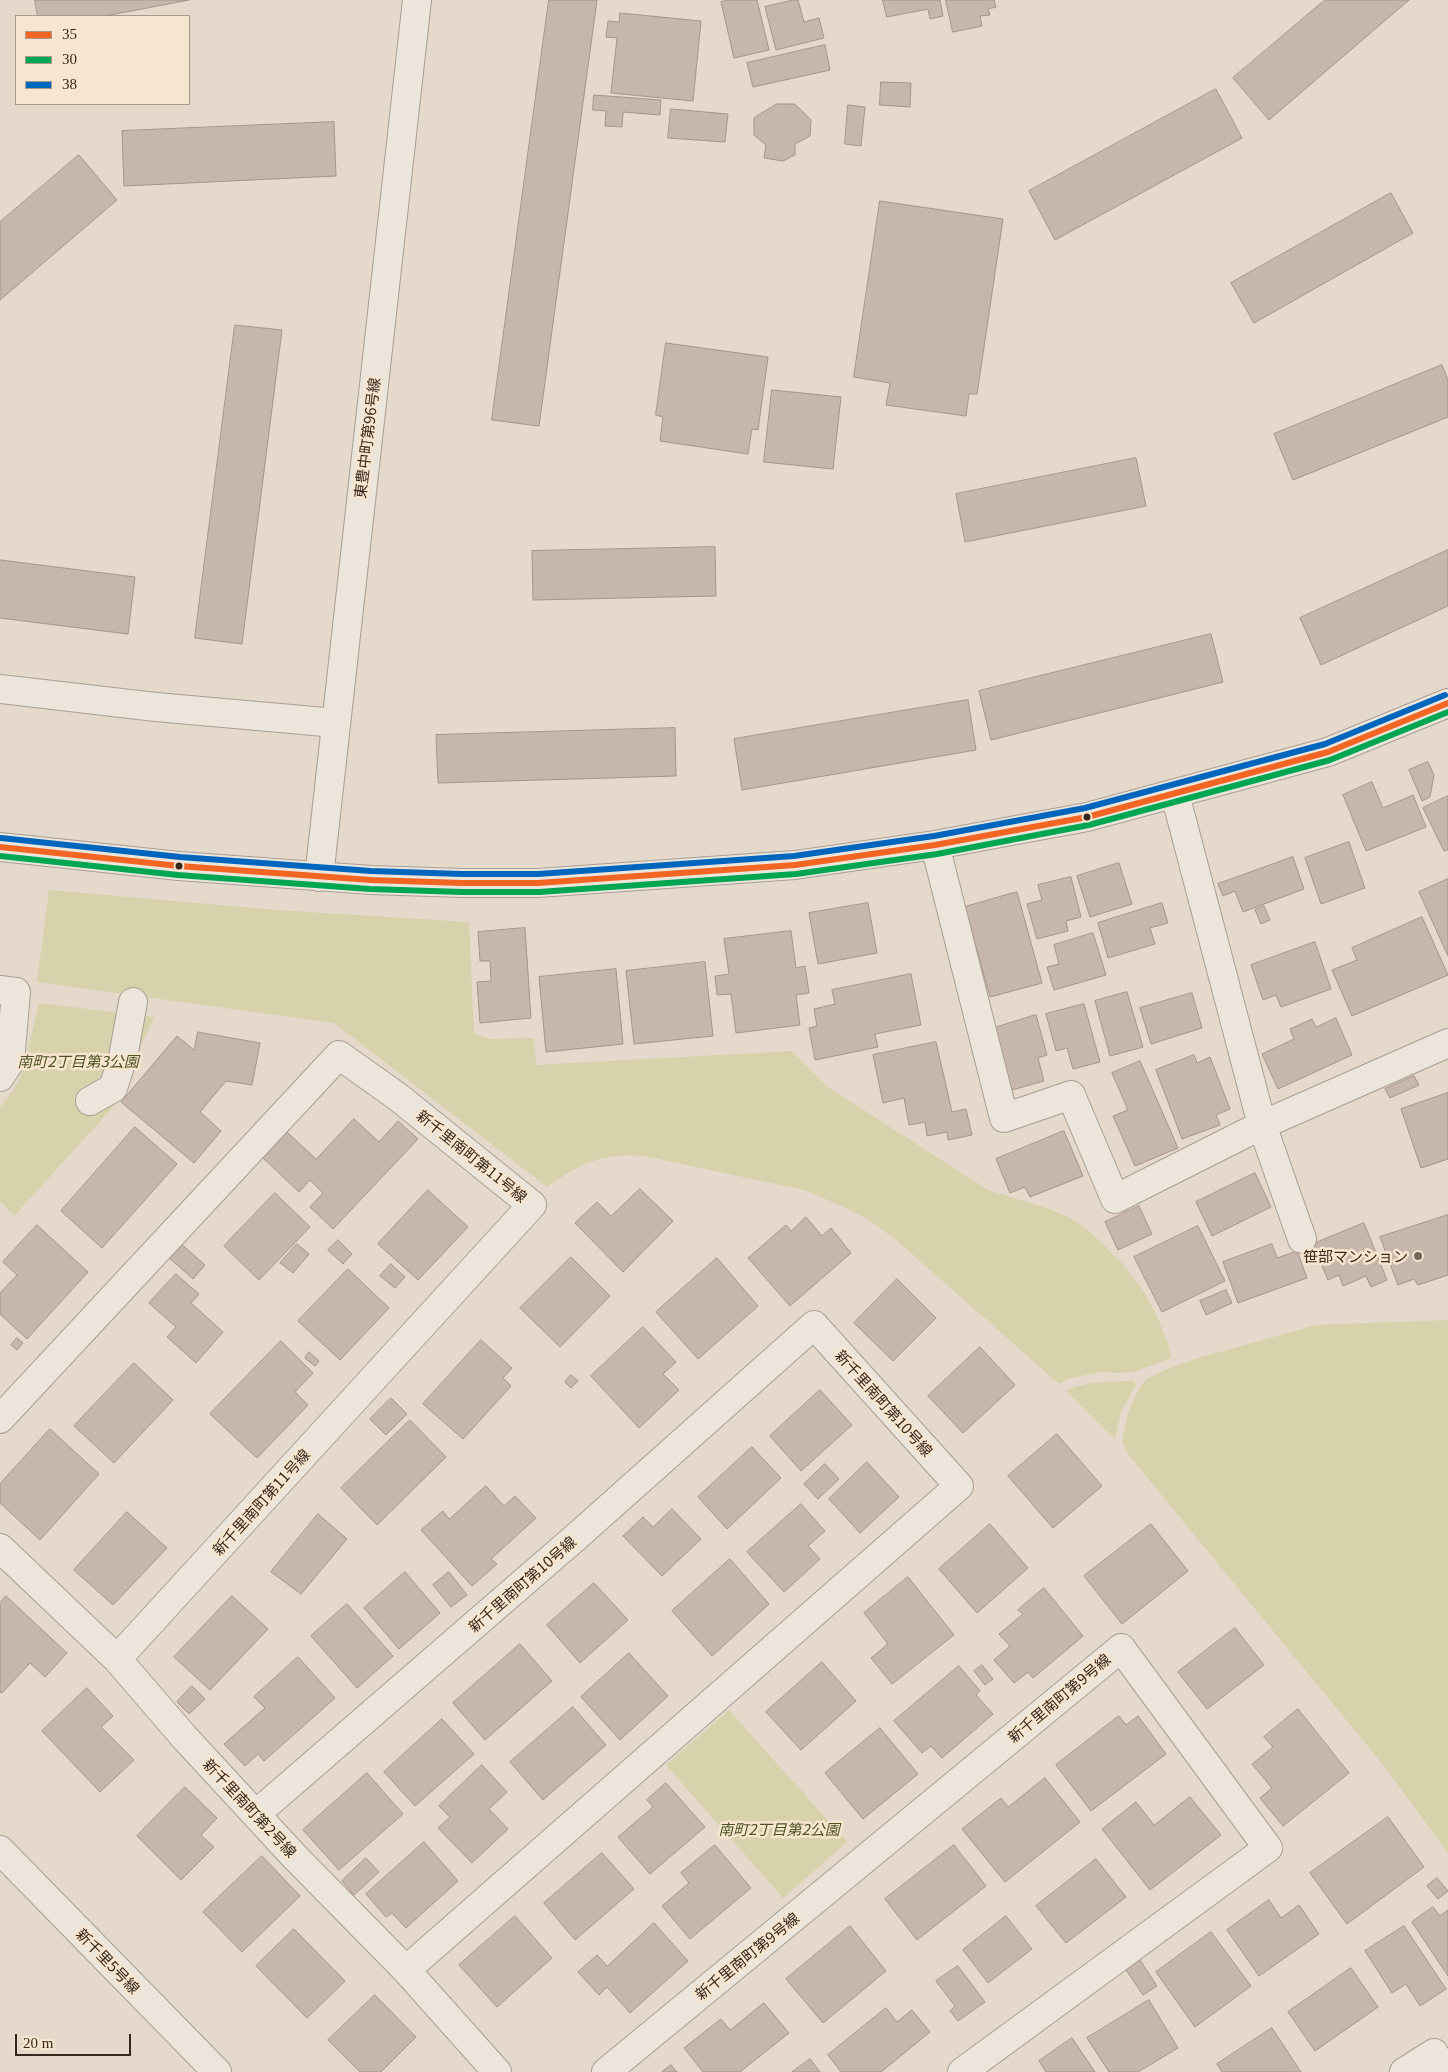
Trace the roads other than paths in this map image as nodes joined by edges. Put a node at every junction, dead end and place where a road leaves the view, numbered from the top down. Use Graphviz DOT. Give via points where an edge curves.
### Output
graph roads {
  1 [pos="417,0"];
  2 [pos="0,689"];
  3 [pos="1448,703"];
  4 [pos="336,723"];
  5 [pos="1175,794"];
  6 [pos="935,846"];
  7 [pos="0,848"];
  8 [pos="319,877"];
  9 [pos="0,990"];
  10 [pos="133,1002"];
  11 [pos="1448,1043"];
  12 [pos="0,1077"];
  13 [pos="90,1101"];
  14 [pos="1262,1126"];
  15 [pos="1302,1239"];
  16 [pos="0,1418"];
  17 [pos="0,1548"];
  18 [pos="117,1660"];
  19 [pos="256,1814"];
  20 [pos="0,1850"];
  21 [pos="406,1970"];
  22 [pos="216,2072"];
  23 [pos="497,2072"];
  24 [pos="606,2072"];
  25 [pos="962,2072"];
  26 [pos="1404,2072"];
  27 [pos="1446,2072"];
  1 -- 4 [label="street, 東豊中町第96号線"];
  2 -- 4 [label="street"];
  3 -- 5 [label="street" via="1328,752"];
  4 -- 8 [label="street, 東豊中町第96号線"];
  5 -- 6 [label="street" via="1087,817"];
  5 -- 14 [label="street"];
  6 -- 8 [label="street" via="795,866 538,883 462,884"];
  6 -- 14 [label="street" via="1004,1118 1071,1095 1115,1199"];
  7 -- 8 [label="street"];
  9 -- 12 [label="street" via="16,992 10,1062"];
  10 -- 13 [label="street" via="123,1057 113,1088"];
  11 -- 14 [label="street"];
  14 -- 15 [label="street"];
  16 -- 18 [label="street, 新千里南町第11号線" via="338,1055 398,1097 532,1205"];
  17 -- 18 [label="street, 新千里南町第2号線"];
  18 -- 19 [label="street, 新千里南町第2号線"];
  19 -- 21 [label="street, 新千里南町第2号線"];
  19 -- 21 [label="street, 新千里南町第10号線" via="576,1537 814,1325 959,1486"];
  20 -- 22 [label="street, 新千里5号線"];
  21 -- 23 [label="street, 新千里南町第2号線"];
  24 -- 25 [label="street, 新千里南町第9号線" via="1120,1648 1268,1848"];
  26 -- 27 [label="street" via="1434,2053"];
}
